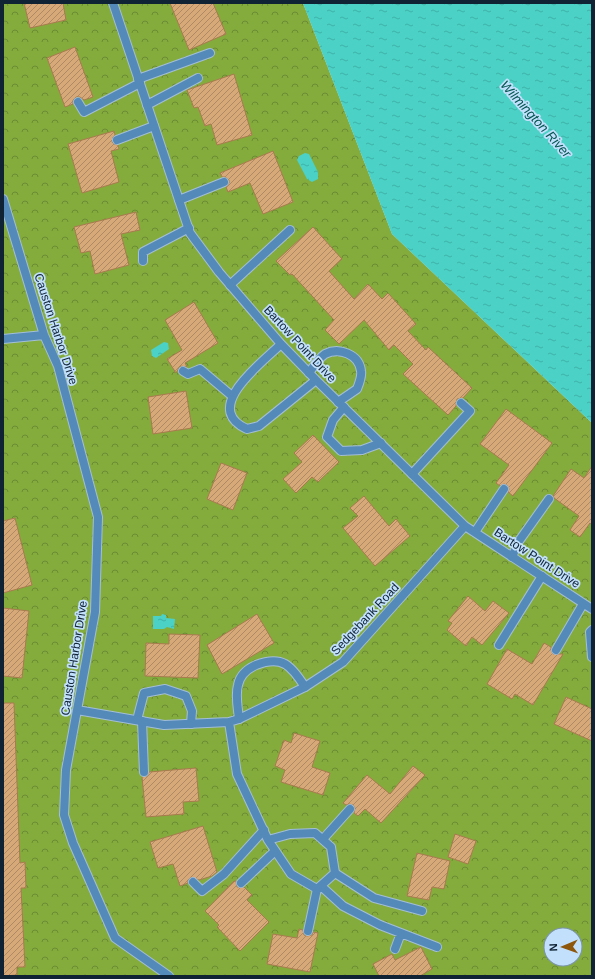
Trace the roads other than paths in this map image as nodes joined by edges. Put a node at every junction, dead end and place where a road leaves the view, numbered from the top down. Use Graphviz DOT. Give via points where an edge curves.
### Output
graph roads {
  1 [pos="113,3"];
  2 [pos="210,53"];
  3 [pos="198,78"];
  4 [pos="139,81"];
  5 [pos="78,102"];
  6 [pos="147,105"];
  7 [pos="154,126"];
  8 [pos="117,140"];
  9 [pos="224,182"];
  10 [pos="3,199"];
  11 [pos="179,200"];
  12 [pos="189,228"];
  13 [pos="290,230"];
  14 [pos="143,261"];
  15 [pos="230,285"];
  16 [pos="44,335"];
  17 [pos="3,339"];
  18 [pos="281,344"];
  19 [pos="183,371"];
  20 [pos="309,373"];
  21 [pos="316,380"];
  22 [pos="232,396"];
  23 [pos="461,403"];
  24 [pos="341,405"];
  25 [pos="381,443"];
  26 [pos="412,474"];
  27 [pos="504,489"];
  28 [pos="549,499"];
  29 [pos="465,526"];
  30 [pos="475,532"];
  31 [pos="512,556"];
  32 [pos="542,576"];
  33 [pos="583,604"];
  34 [pos="592,610"];
  35 [pos="592,630"];
  36 [pos="499,644"];
  37 [pos="556,650"];
  38 [pos="592,657"];
  39 [pos="305,687"];
  40 [pos="77,710"];
  41 [pos="239,719"];
  42 [pos="140,721"];
  43 [pos="229,722"];
  44 [pos="191,724"];
  45 [pos="144,772"];
  46 [pos="350,809"];
  47 [pos="264,830"];
  48 [pos="268,840"];
  49 [pos="323,840"];
  50 [pos="275,851"];
  51 [pos="335,874"];
  52 [pos="194,882"];
  53 [pos="241,883"];
  54 [pos="319,887"];
  55 [pos="422,911"];
  56 [pos="308,931"];
  57 [pos="401,933"];
  58 [pos="437,947"];
  59 [pos="395,949"];
  60 [pos="169,976"];
  1 -- 4 [label="street, Bartow Point Drive"];
  2 -- 4 [label="street"];
  3 -- 6 [label="street"];
  4 -- 5 [label="street" via="84,112"];
  4 -- 6 [label="street, Bartow Point Drive"];
  6 -- 7 [label="street, Bartow Point Drive"];
  7 -- 8 [label="street"];
  7 -- 11 [label="street, Bartow Point Drive"];
  9 -- 11 [label="street"];
  10 -- 16 [label="street, Causton Harbor Drive"];
  11 -- 12 [label="street, Bartow Point Drive"];
  12 -- 14 [label="street" via="143,252"];
  12 -- 15 [label="street, Bartow Point Drive"];
  13 -- 15 [label="street"];
  15 -- 18 [label="street, Bartow Point Drive"];
  16 -- 17 [label="street"];
  16 -- 40 [label="street, Causton Harbor Drive" via="58,366 98,517 96,612"];
  18 -- 20 [label="street, Bartow Point Drive"];
  18 -- 22 [label="street" via="236,387"];
  19 -- 22 [label="street" via="188,374 200,369"];
  20 -- 21 [label="street, Bartow Point Drive"];
  20 -- 24 [label="street" via="323,355 333,351 352,355 362,372 357,389"];
  21 -- 22 [label="street" via="259,426 248,429 234,420 231,412"];
  21 -- 24 [label="street, Bartow Point Drive"];
  23 -- 26 [label="street" via="470,411"];
  24 -- 25 [label="street, Bartow Point Drive"];
  24 -- 25 [label="street" via="327,437 342,451 362,450"];
  25 -- 26 [label="street, Bartow Point Drive"];
  26 -- 29 [label="street, Bartow Point Drive"];
  27 -- 30 [label="street"];
  28 -- 31 [label="street" via="519,541"];
  29 -- 30 [label="street, Bartow Point Drive"];
  29 -- 39 [label="street, Sedgebank Road" via="343,662"];
  30 -- 31 [label="street, Bartow Point Drive"];
  31 -- 32 [label="street, Bartow Point Drive"];
  32 -- 33 [label="street, Bartow Point Drive"];
  32 -- 36 [label="street"];
  33 -- 34 [label="street, Bartow Point Drive"];
  33 -- 37 [label="street"];
  35 -- 38 [label="street"];
  39 -- 41 [label="street, Sedgebank Road"];
  39 -- 41 [label="street" via="295,671 278,660 268,660 246,669 238,684"];
  40 -- 42 [label="street, Sedgebank Road"];
  40 -- 60 [label="street, Causton Harbor Drive" via="66,770 64,814 73,843 115,938"];
  41 -- 43 [label="street, Sedgebank Road"];
  42 -- 44 [label="street, Sedgebank Road" via="164,725"];
  42 -- 44 [label="street" via="144,693 165,689 186,696 192,711"];
  42 -- 45 [label="street"];
  43 -- 44 [label="street, Sedgebank Road"];
  43 -- 47 [label="street" via="237,774"];
  46 -- 49 [label="street"];
  47 -- 48 [label="street"];
  47 -- 52 [label="street" via="224,874 202,891"];
  48 -- 49 [label="street" via="290,834 315,833"];
  48 -- 50 [label="street"];
  49 -- 51 [label="street" via="331,847"];
  50 -- 53 [label="street"];
  50 -- 54 [label="street" via="291,874"];
  51 -- 54 [label="street"];
  51 -- 55 [label="street" via="374,898"];
  54 -- 56 [label="street"];
  54 -- 57 [label="street" via="343,906"];
  57 -- 58 [label="street"];
  57 -- 59 [label="street"];
}
